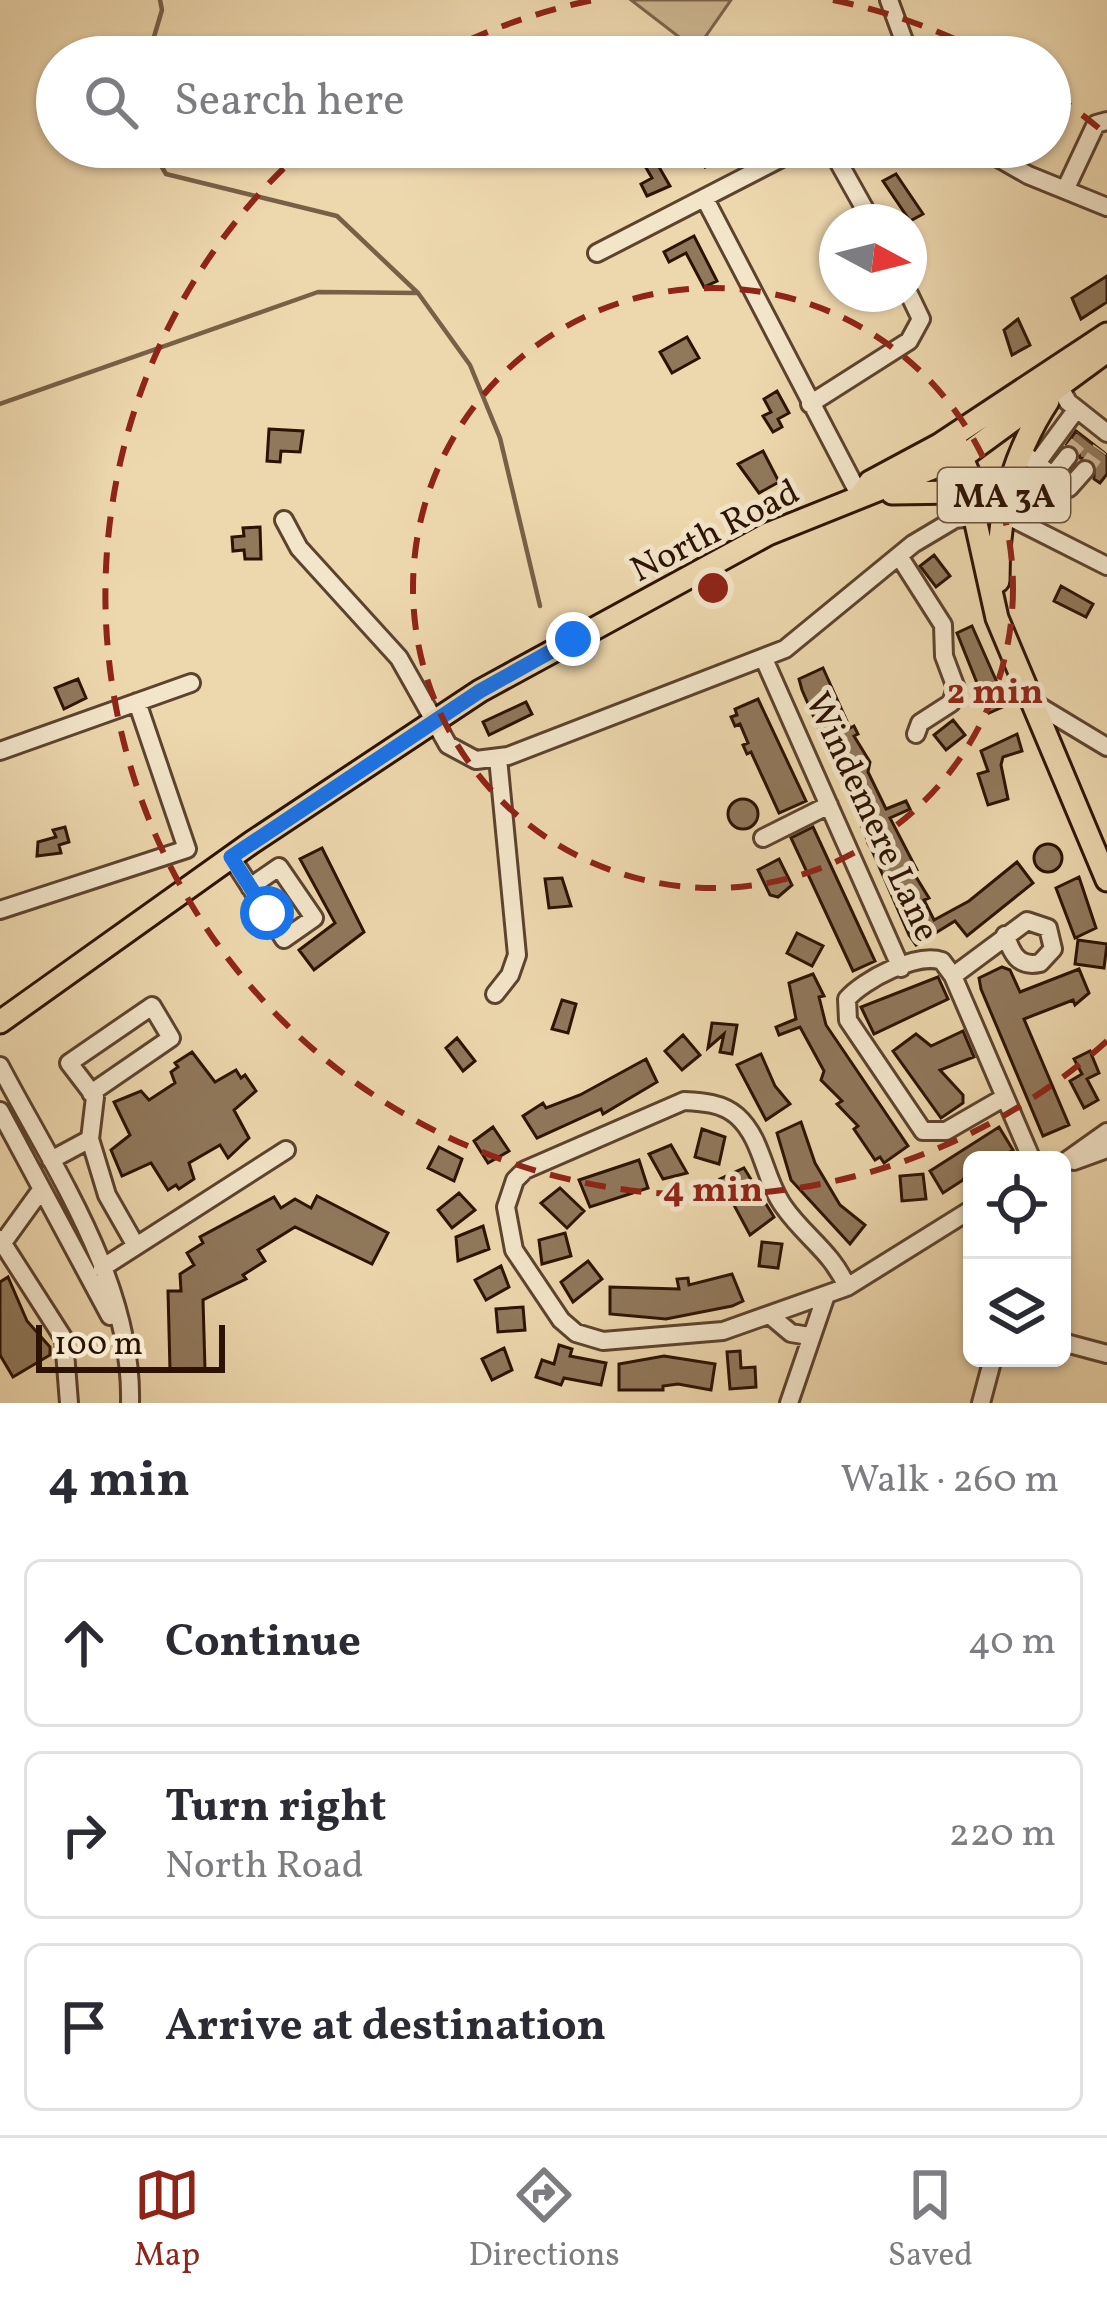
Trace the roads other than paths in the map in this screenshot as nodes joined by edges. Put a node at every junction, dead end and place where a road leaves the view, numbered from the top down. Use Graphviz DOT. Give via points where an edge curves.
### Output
graph roads {
  1 [pos="889,0"];
  2 [pos="902,36"];
  3 [pos="1107,121"];
  4 [pos="763,168"];
  5 [pos="842,168"];
  6 [pos="1021,168"];
  7 [pos="1065,190"];
  8 [pos="705,199"];
  9 [pos="862,204"];
  10 [pos="1107,207"];
  11 [pos="597,253"];
  12 [pos="918,312"];
  13 [pos="1107,334"];
  14 [pos="1107,351"];
  15 [pos="1059,386"];
  16 [pos="810,404"];
  17 [pos="1076,410"];
  18 [pos="1098,436"];
  19 [pos="951,449"];
  20 [pos="1068,456"];
  21 [pos="1029,457"];
  22 [pos="1085,470"];
  23 [pos="1053,475"];
  24 [pos="960,492"];
  25 [pos="870,495"];
  26 [pos="1002,513"];
  27 [pos="974,514"];
  28 [pos="284,520"];
  29 [pos="899,556"];
  30 [pos="1107,566"];
  31 [pos="998,618"];
  32 [pos="764,659"];
  33 [pos="191,682"];
  34 [pos="1028,700"];
  35 [pos="136,702"];
  36 [pos="435,721"];
  37 [pos="916,734"];
  38 [pos="1107,747"];
  39 [pos="0,751"];
  40 [pos="498,758"];
  41 [pos="829,805"];
  42 [pos="764,838"];
  43 [pos="231,857"];
  44 [pos="1107,880"];
  45 [pos="250,887"];
  46 [pos="0,908"];
  47 [pos="1005,935"];
  48 [pos="901,968"];
  49 [pos="952,976"];
  50 [pos="495,994"];
  51 [pos="0,1022"];
  52 [pos="0,1066"];
  53 [pos="92,1093"];
  54 [pos="1005,1097"];
  55 [pos="0,1111"];
  56 [pos="1107,1132"];
  57 [pos="90,1139"];
  58 [pos="1107,1149"];
  59 [pos="286,1150"];
  60 [pos="1028,1151"];
  61 [pos="1071,1158"];
  62 [pos="51,1160"];
  63 [pos="1071,1162"];
  64 [pos="41,1190"];
  65 [pos="963,1215"];
  66 [pos="1,1241"];
  67 [pos="136,1246"];
  68 [pos="103,1268"];
  69 [pos="847,1287"];
  70 [pos="825,1298"];
  71 [pos="772,1317"];
  72 [pos="809,1336"];
  73 [pos="123,1338"];
  74 [pos="1071,1344"];
  75 [pos="1107,1354"];
  76 [pos="991,1367"];
  77 [pos="69,1403"];
  78 [pos="130,1403"];
  79 [pos="789,1403"];
  80 [pos="981,1403"];
  1 -- 2 [label="street"];
  3 -- 7 [label="street" via="1096,124"];
  4 -- 8 [label="street"];
  5 -- 9 [label="street"];
  6 -- 7 [label="street"];
  7 -- 10 [label="street"];
  8 -- 11 [label="street"];
  8 -- 16 [label="street"];
  12 -- 16 [label="street" via="909,341"];
  13 -- 19 [label="main road, MA 3A"];
  14 -- 15 [label="main road, MA 3A"];
  15 -- 17 [label="street"];
  15 -- 19 [label="main road"];
  15 -- 21 [label="main road, MA 3A"];
  16 -- 25 [label="street"];
  17 -- 18 [label="street"];
  17 -- 21 [label="street"];
  19 -- 24 [label="main road, MA 3A"];
  19 -- 25 [label="main road, North Road" via="870,482"];
  19 -- 27 [label="main road" via="979,499"];
  20 -- 23 [label="street"];
  21 -- 23 [label="street"];
  21 -- 26 [label="main road, MA 3A"];
  22 -- 23 [label="street" via="1069,488"];
  24 -- 25 [label="main road"];
  24 -- 27 [label="main road, MA 3A"];
  25 -- 36 [label="main road, North Road" via="768,534"];
  26 -- 27 [label="street"];
  26 -- 30 [label="street"];
  26 -- 31 [label="main road, MA 3A"];
  27 -- 29 [label="street"];
  27 -- 31 [label="main road, MA 3A"];
  28 -- 36 [label="street" via="299,548 399,658"];
  29 -- 32 [label="street"];
  29 -- 37 [label="street" via="943,625 956,688 951,703"];
  31 -- 34 [label="main road, MA 3A"];
  32 -- 40 [label="street"];
  32 -- 41 [label="street, Windemere Lane"];
  33 -- 35 [label="street"];
  34 -- 38 [label="street"];
  34 -- 44 [label="main road, MA 3A"];
  35 -- 39 [label="street"];
  35 -- 46 [label="street" via="187,849"];
  36 -- 40 [label="street" via="456,752"];
  36 -- 43 [label="main road, North Road"];
  40 -- 50 [label="street" via="517,955"];
  41 -- 42 [label="street"];
  41 -- 48 [label="street, Windemere Lane"];
  43 -- 45 [label="street"];
  43 -- 51 [label="main road, North Road"];
  47 -- 49 [label="street"];
  48 -- 49 [label="street, Windemere Lane" via="933,957"];
  48 -- 54 [label="street" via="851,993 845,1014 919,1126 940,1133"];
  49 -- 54 [label="street, Windemere Lane"];
  52 -- 62 [label="street"];
  53 -- 53 [label="street" via="69,1063 152,1006 171,1038"];
  53 -- 57 [label="street"];
  54 -- 60 [label="street, Windemere Lane"];
  55 -- 64 [label="street"];
  56 -- 61 [label="street"];
  57 -- 62 [label="street"];
  57 -- 67 [label="street" via="107,1195"];
  58 -- 63 [label="street"];
  59 -- 67 [label="street"];
  62 -- 68 [label="street"];
  64 -- 66 [label="street"];
  64 -- 73 [label="street"];
  65 -- 69 [label="street"];
  66 -- 77 [label="street" via="64,1339"];
  67 -- 68 [label="street"];
  68 -- 73 [label="street"];
  69 -- 70 [label="street"];
  69 -- 71 [label="street" via="830,1253 784,1208 748,1129 712,1103 670,1104 525,1170 508,1193 508,1231 525,1271 561,1320 589,1339 723,1331"];
  70 -- 71 [label="street"];
  70 -- 72 [label="street"];
  71 -- 72 [label="street"];
  72 -- 79 [label="street"];
  73 -- 78 [label="street"];
  74 -- 75 [label="street"];
  76 -- 80 [label="street"];
}
